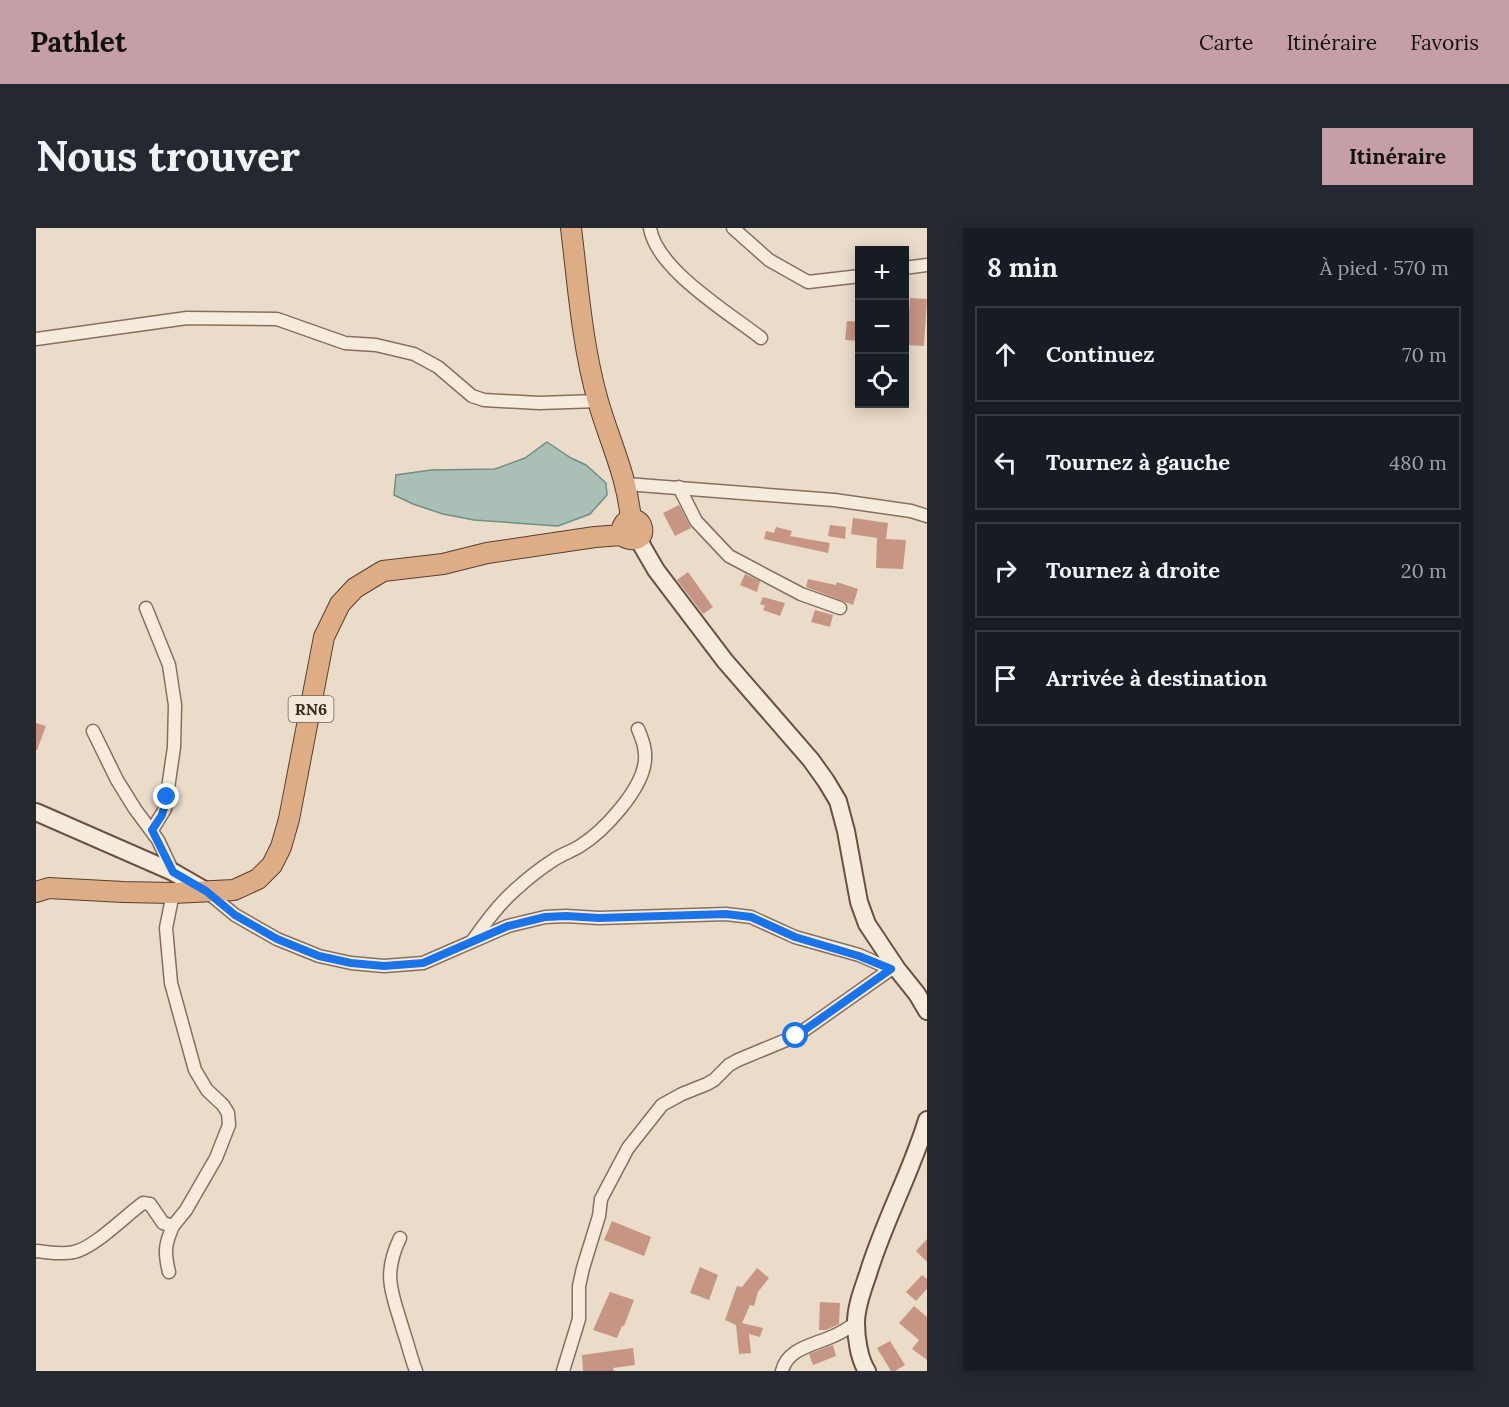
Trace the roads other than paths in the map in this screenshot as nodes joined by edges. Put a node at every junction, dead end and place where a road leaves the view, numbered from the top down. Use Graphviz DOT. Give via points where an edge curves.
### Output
graph roads {
  1 [pos="571,228"];
  2 [pos="650,228"];
  3 [pos="733,228"];
  4 [pos="927,265"];
  5 [pos="909,267"];
  6 [pos="855,277"];
  7 [pos="761,338"];
  8 [pos="36,339"];
  9 [pos="598,401"];
  10 [pos="627,484"];
  11 [pos="679,487"];
  12 [pos="927,516"];
  13 [pos="630,531"];
  14 [pos="146,608"];
  15 [pos="840,608"];
  16 [pos="638,729"];
  17 [pos="93,731"];
  18 [pos="36,812"];
  19 [pos="152,830"];
  20 [pos="173,872"];
  21 [pos="206,891"];
  22 [pos="36,892"];
  23 [pos="173,893"];
  24 [pos="473,941"];
  25 [pos="894,969"];
  26 [pos="927,1011"];
  27 [pos="927,1120"];
  28 [pos="173,1226"];
  29 [pos="400,1238"];
  30 [pos="36,1251"];
  31 [pos="170,1272"];
  32 [pos="856,1323"];
  33 [pos="416,1371"];
  34 [pos="563,1371"];
  35 [pos="782,1371"];
  36 [pos="867,1371"];
  1 -- 9 [label="highway" via="589,363"];
  2 -- 7 [label="street" via="665,260"];
  3 -- 6 [label="street" via="769,260 808,282"];
  4 -- 5 [label="street"];
  8 -- 9 [label="street" via="187,318 278,319 345,343 414,354 438,367 472,396 484,400"];
  9 -- 10 [label="highway"];
  10 -- 11 [label="street"];
  10 -- 13 [label="highway"];
  11 -- 12 [label="street" via="834,501"];
  11 -- 15 [label="street" via="696,521 729,556 801,594"];
  13 -- 21 [label="highway, RN6" via="383,572 355,588 340,604 324,637 290,819 281,847 272,865 258,879 234,890"];
  13 -- 25 [label="main road" via="725,661 826,781 838,801 859,902 867,924"];
  14 -- 19 [label="street" via="169,665 175,705 174,747 165,809"];
  16 -- 24 [label="street" via="644,742 645,761 638,784 622,805 604,828 514,890"];
  17 -- 19 [label="street" via="117,780"];
  18 -- 20 [label="main road"];
  19 -- 20 [label="street"];
  20 -- 21 [label="main road"];
  21 -- 23 [label="highway, RN6"];
  21 -- 24 [label="street" via="235,915 277,939 319,956 351,963 415,965"];
  22 -- 23 [label="highway, RN6" via="49,888"];
  23 -- 28 [label="street" via="166,928 171,983 195,1070 228,1113 229,1125 216,1158"];
  24 -- 25 [label="street" via="508,926 545,917 739,914"];
  25 -- 26 [label="main road"];
  25 -- 34 [label="street" via="796,1036 738,1060 714,1080 673,1098 641,1131 601,1199 579,1286 579,1319"];
  27 -- 32 [label="main road" via="873,1257"];
  28 -- 30 [label="street" via="163,1223 150,1204 143,1203 82,1250"];
  28 -- 31 [label="street" via="164,1255"];
  29 -- 33 [label="street" via="392,1255 390,1288"];
  32 -- 35 [label="street" via="802,1348 784,1364"];
  32 -- 36 [label="main road"];
}
